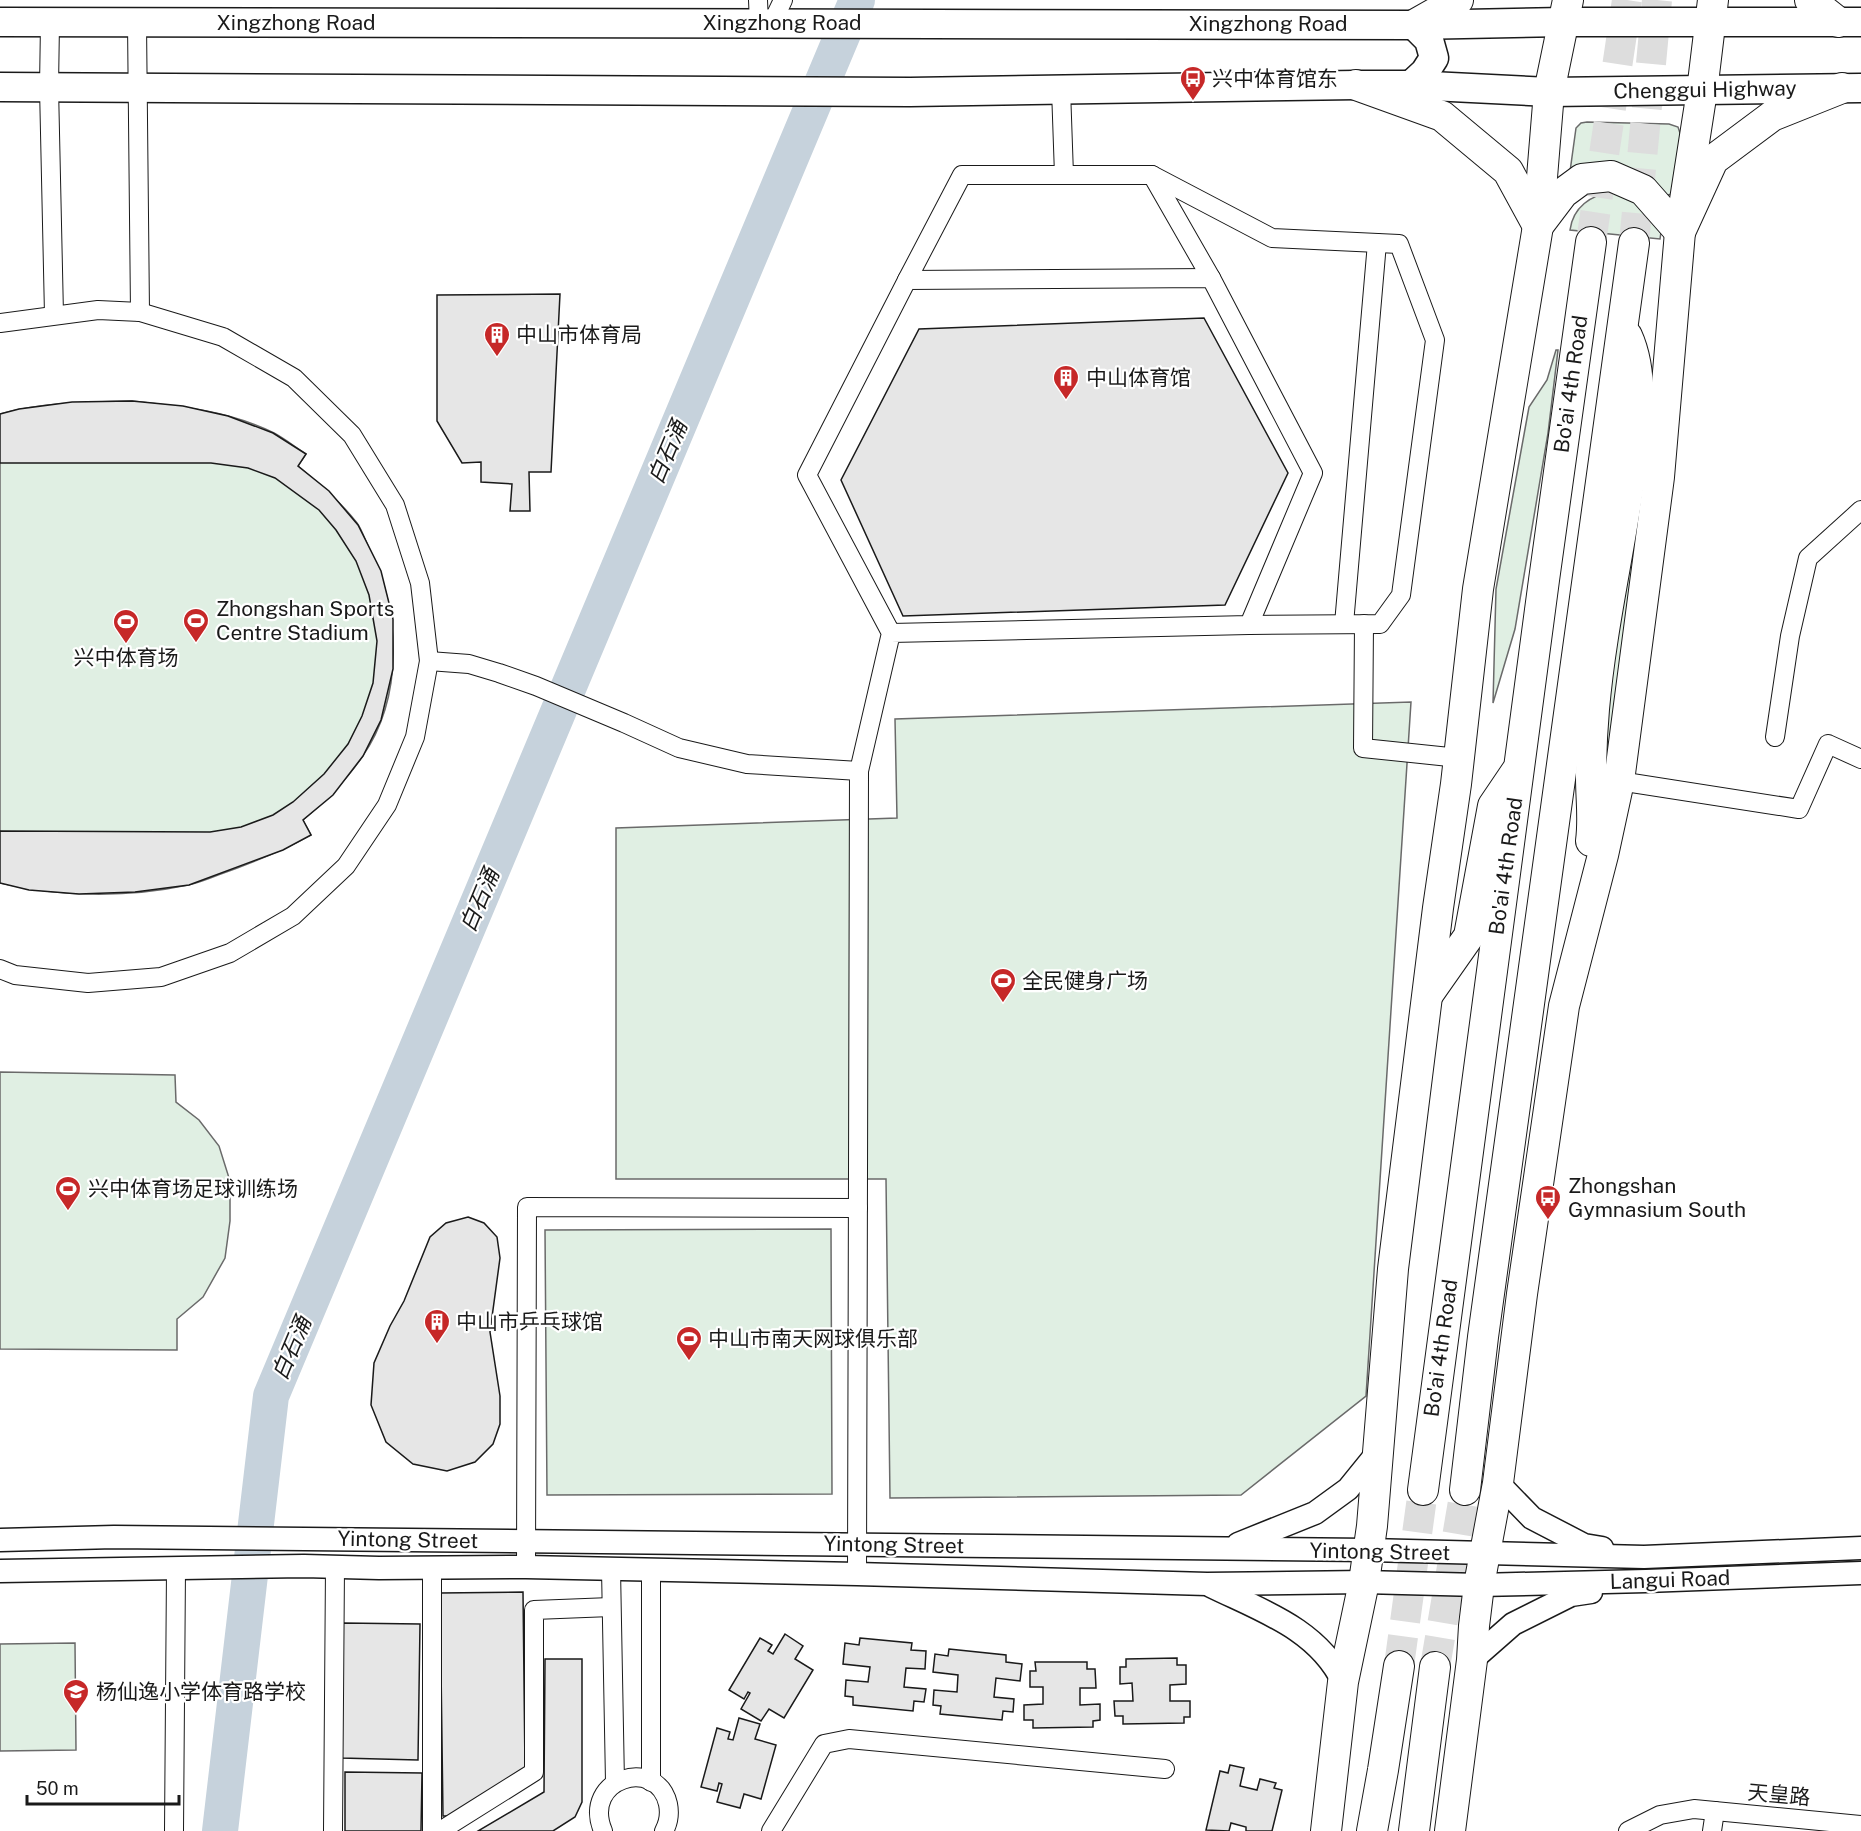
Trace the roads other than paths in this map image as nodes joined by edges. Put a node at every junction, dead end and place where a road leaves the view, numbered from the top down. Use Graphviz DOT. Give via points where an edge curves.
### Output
graph roads {
  1 [pos="1458,0"];
  2 [pos="1810,0"];
  3 [pos="768,11"];
  4 [pos="1566,11"];
  5 [pos="1712,11"];
  6 [pos="0,22"];
  7 [pos="50,22"];
  8 [pos="1850,22"];
  9 [pos="137,23"];
  10 [pos="1414,25"];
  11 [pos="1356,85"];
  12 [pos="1412,85"];
  13 [pos="0,87"];
  14 [pos="50,87"];
  15 [pos="138,87"];
  16 [pos="1852,88"];
  17 [pos="1060,89"];
  18 [pos="1702,91"];
  19 [pos="1549,92"];
  20 [pos="1064,175"];
  21 [pos="1152,175"];
  22 [pos="1538,226"];
  23 [pos="1680,232"];
  24 [pos="1591,242"];
  25 [pos="1377,243"];
  26 [pos="1634,243"];
  27 [pos="1211,278"];
  28 [pos="907,280"];
  29 [pos="140,312"];
  30 [pos="54,315"];
  31 [pos="0,323"];
  32 [pos="1623,326"];
  33 [pos="1861,510"];
  34 [pos="1344,624"];
  35 [pos="1364,624"];
  36 [pos="1249,625"];
  37 [pos="891,633"];
  38 [pos="429,661"];
  39 [pos="1774,737"];
  40 [pos="1459,758"];
  41 [pos="1861,759"];
  42 [pos="1520,767"];
  43 [pos="859,771"];
  44 [pos="1619,781"];
  45 [pos="0,969"];
  46 [pos="1427,996"];
  47 [pos="1564,1006"];
  48 [pos="858,1208"];
  49 [pos="1378,1452"];
  50 [pos="1498,1483"];
  51 [pos="1422,1490"];
  52 [pos="1465,1490"];
  53 [pos="0,1540"];
  54 [pos="526,1541"];
  55 [pos="857,1544"];
  56 [pos="1861,1548"];
  57 [pos="1216,1550"];
  58 [pos="1369,1550"];
  59 [pos="1485,1554"];
  60 [pos="1644,1557"];
  61 [pos="335,1567"];
  62 [pos="432,1567"];
  63 [pos="526,1567"];
  64 [pos="184,1568"];
  65 [pos="611,1569"];
  66 [pos="651,1569"];
  67 [pos="0,1571"];
  68 [pos="1861,1573"];
  69 [pos="857,1574"];
  70 [pos="1646,1581"];
  71 [pos="1364,1582"];
  72 [pos="1207,1584"];
  73 [pos="1479,1585"];
  74 [pos="611,1607"];
  75 [pos="1472,1660"];
  76 [pos="1399,1665"];
  77 [pos="1435,1667"];
  78 [pos="1343,1682"];
  79 [pos="1165,1769"];
  80 [pos="615,1782"];
  81 [pos="651,1782"];
  82 [pos="1715,1811"];
  83 [pos="1769,1824"];
  84 [pos="1861,1825"];
  85 [pos="1648,1826"];
  86 [pos="1827,1827"];
  87 [pos="174,1831"];
  88 [pos="333,1831"];
  89 [pos="432,1831"];
  90 [pos="440,1831"];
  91 [pos="603,1831"];
  92 [pos="664,1831"];
  93 [pos="771,1831"];
  94 [pos="1326,1831"];
  95 [pos="1372,1831"];
  96 [pos="1414,1831"];
  97 [pos="1450,1831"];
  98 [pos="1628,1831"];
  99 [pos="1712,1831"];
  1 -- 10 [label="highway"];
  2 -- 8 [label="highway"];
  3 -- 9 [label="main road, Xingzhong Road"];
  3 -- 10 [label="main road, Xingzhong Road" via="925,23"];
  4 -- 5 [label="main road"];
  4 -- 10 [label="main road, Xingzhong Road"];
  4 -- 19 [label="highway"];
  5 -- 8 [label="main road"];
  5 -- 18 [label="highway"];
  6 -- 7 [label="main road, Xingzhong Road"];
  7 -- 9 [label="main road, Xingzhong Road"];
  7 -- 14 [label="street"];
  9 -- 15 [label="street"];
  10 -- 12 [label="main road" via="1429,40 1434,58"];
  11 -- 12 [label="main road"];
  11 -- 17 [label="main road"];
  11 -- 22 [label="highway" via="1442,116 1508,171"];
  12 -- 19 [label="main road"];
  13 -- 14 [label="main road"];
  14 -- 15 [label="main road"];
  14 -- 30 [label="street"];
  15 -- 17 [label="main road" via="884,92"];
  15 -- 29 [label="street"];
  16 -- 18 [label="main road, Chenggui Highway"];
  16 -- 23 [label="highway" via="1772,116 1713,160"];
  17 -- 20 [label="street"];
  18 -- 19 [label="main road, Chenggui Highway"];
  18 -- 23 [label="highway"];
  19 -- 22 [label="highway"];
  20 -- 21 [label="street"];
  20 -- 28 [label="street" via="962,175"];
  21 -- 25 [label="street" via="1272,238"];
  21 -- 27 [label="street"];
  22 -- 23 [label="highway" via="1563,193 1582,179 1611,176 1643,190"];
  22 -- 40 [label="highway" via="1478,589"];
  23 -- 44 [label="highway" via="1659,477"];
  24 -- 42 [label="highway, Bo'ai 4th Road"];
  25 -- 34 [label="street"];
  25 -- 35 [label="street" via="1399,244 1436,340 1401,595 1380,624"];
  26 -- 32 [label="highway, Bo'ai 4th Road"];
  27 -- 28 [label="street"];
  27 -- 36 [label="street" via="1313,472"];
  28 -- 37 [label="street" via="807,475"];
  29 -- 30 [label="street" via="98,310"];
  29 -- 38 [label="street" via="223,337 294,378 352,435 395,505 420,583"];
  30 -- 31 [label="street"];
  32 -- 47 [label="highway" via="1634,352 1638,387 1634,449 1594,709 1594,817 1588,864 1565,966"];
  32 -- 52 [label="highway, Bo'ai 4th Road" via="1484,1325"];
  33 -- 39 [label="street" via="1808,558 1790,636"];
  34 -- 35 [label="street"];
  34 -- 36 [label="street"];
  35 -- 40 [label="street" via="1363,748"];
  36 -- 37 [label="street"];
  37 -- 43 [label="street"];
  38 -- 43 [label="street" via="469,664 536,686 679,748 747,764"];
  38 -- 45 [label="street" via="415,737 387,805 346,866 293,916 230,953 161,976 88,984 15,975"];
  40 -- 46 [label="highway"];
  41 -- 44 [label="street" via="1828,744 1799,809"];
  42 -- 46 [label="highway" via="1493,806 1469,936"];
  42 -- 51 [label="highway, Bo'ai 4th Road"];
  43 -- 48 [label="street"];
  44 -- 47 [label="highway"];
  46 -- 49 [label="highway" via="1393,1269"];
  47 -- 50 [label="highway"];
  48 -- 54 [label="street" via="527,1207"];
  48 -- 55 [label="street"];
  49 -- 57 [label="street" via="1348,1489 1315,1513 1246,1543"];
  49 -- 58 [label="highway"];
  50 -- 59 [label="highway"];
  50 -- 60 [label="street" via="1532,1518 1574,1540"];
  53 -- 54 [label="street, Yintong Street"];
  54 -- 55 [label="street, Yintong Street"];
  54 -- 63 [label="street"];
  55 -- 57 [label="street, Yintong Street"];
  55 -- 69 [label="street"];
  56 -- 60 [label="street, Langui Road"];
  57 -- 58 [label="street, Yintong Street"];
  58 -- 59 [label="street, Yintong Street"];
  58 -- 71 [label="highway"];
  59 -- 60 [label="street, Langui Road"];
  59 -- 73 [label="highway"];
  61 -- 62 [label="street, Yintong Street"];
  61 -- 64 [label="street, Yintong Street"];
  61 -- 88 [label="street"];
  62 -- 63 [label="street, Yintong Street"];
  62 -- 89 [label="street"];
  63 -- 65 [label="street, Yintong Street"];
  64 -- 67 [label="street"];
  64 -- 87 [label="street"];
  65 -- 66 [label="street, Yintong Street"];
  65 -- 74 [label="street"];
  66 -- 69 [label="street, Yintong Street"];
  66 -- 81 [label="street"];
  68 -- 70 [label="street, Langui Road"];
  69 -- 72 [label="street, Yintong Street"];
  70 -- 73 [label="street, Langui Road"];
  70 -- 75 [label="street" via="1571,1595 1513,1624"];
  71 -- 72 [label="street, Yintong Street"];
  71 -- 73 [label="street, Yintong Street"];
  71 -- 78 [label="highway"];
  72 -- 78 [label="street" via="1303,1633 1327,1655"];
  73 -- 75 [label="highway"];
  74 -- 80 [label="street"];
  74 -- 90 [label="street" via="534,1610 534,1772"];
  75 -- 97 [label="highway"];
  76 -- 95 [label="highway"];
  77 -- 96 [label="highway"];
  78 -- 94 [label="highway"];
  79 -- 93 [label="street" via="849,1739 824,1744"];
  80 -- 81 [label="street" via="633,1777"];
  80 -- 91 [label="street" via="601,1800"];
  81 -- 92 [label="street" via="667,1800 670,1812"];
  82 -- 83 [label="street, 天皇路"];
  82 -- 85 [label="street, 天皇路" via="1694,1809 1660,1815"];
  82 -- 99 [label="street"];
  83 -- 86 [label="street, 天皇路"];
  84 -- 86 [label="street, 天皇路"];
  85 -- 98 [label="street, 天皇路"];
}
